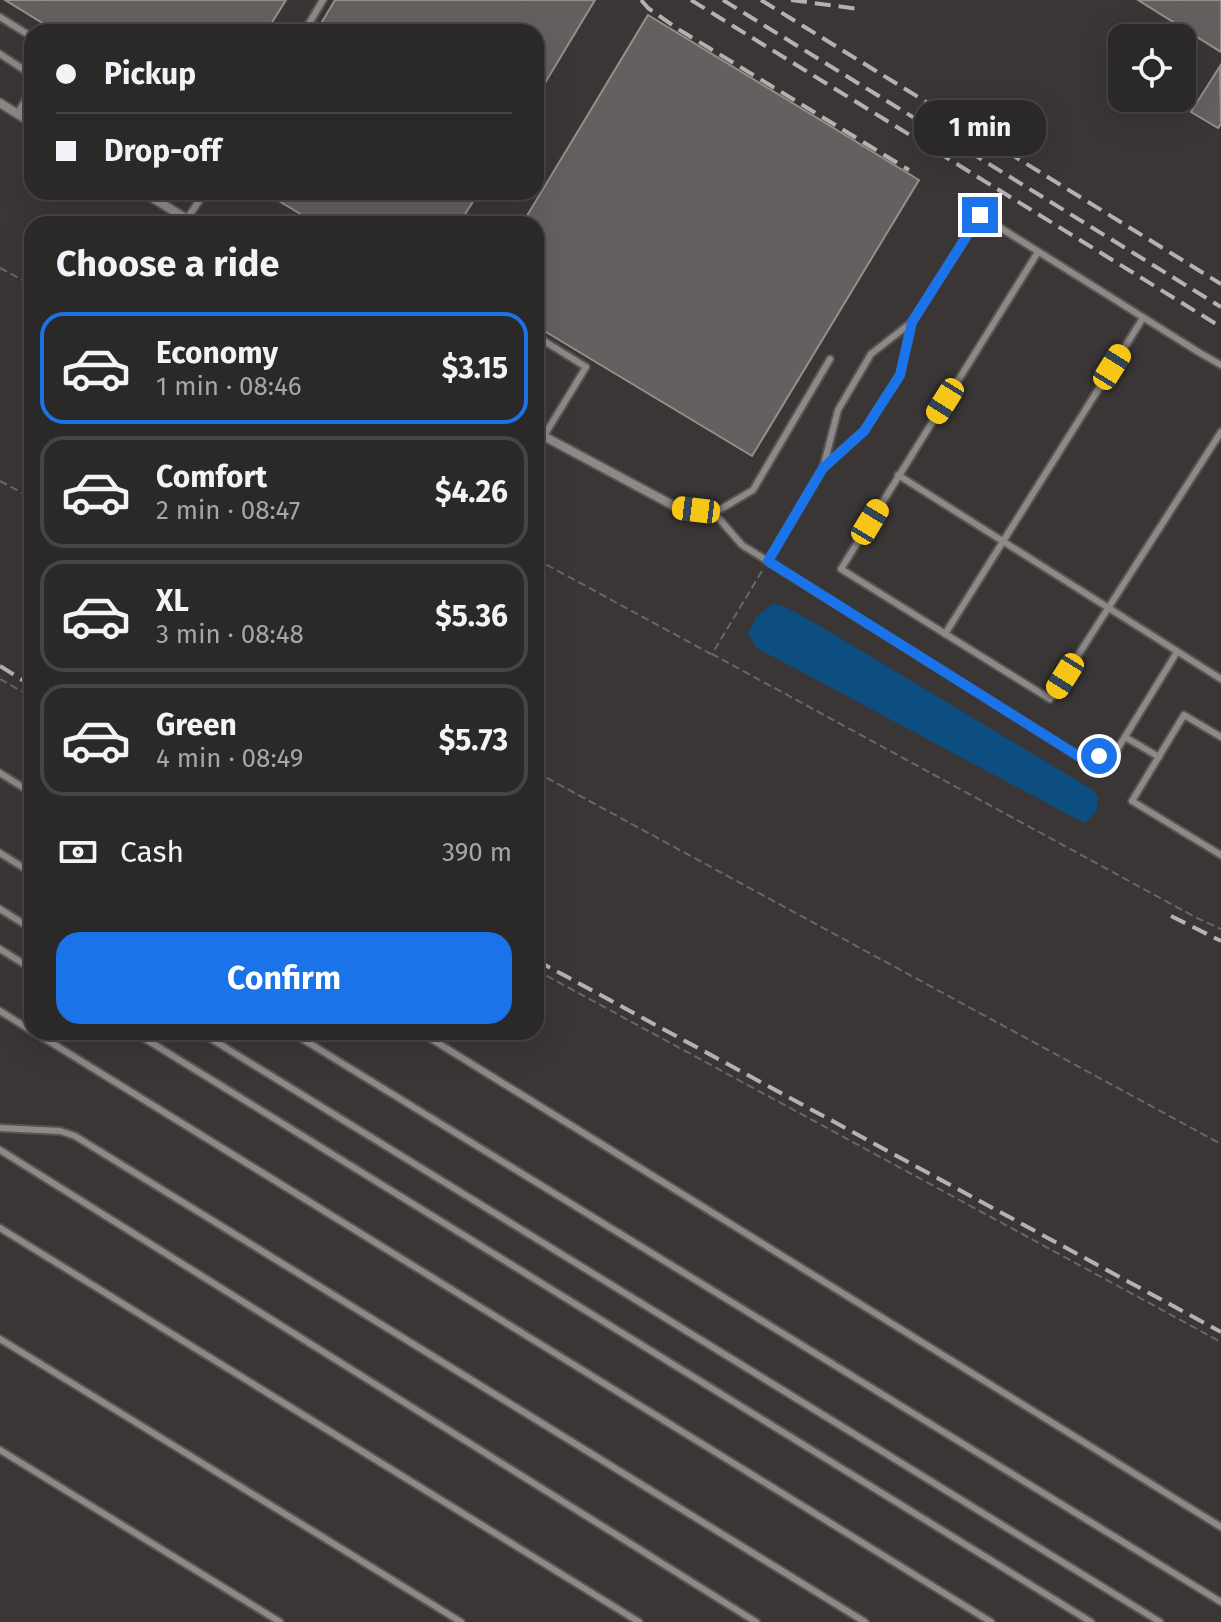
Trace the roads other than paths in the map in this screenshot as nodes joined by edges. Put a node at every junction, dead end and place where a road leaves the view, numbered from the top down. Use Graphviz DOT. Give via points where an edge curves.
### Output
graph roads {
  1 [pos="323,0"];
  2 [pos="0,17"];
  3 [pos="309,24"];
  4 [pos="24,32"];
  5 [pos="0,54"];
  6 [pos="24,70"];
  7 [pos="0,103"];
  8 [pos="24,103"];
  9 [pos="17,114"];
  10 [pos="24,118"];
  11 [pos="162,200"];
  12 [pos="183,216"];
  13 [pos="1038,252"];
  14 [pos="1143,318"];
  15 [pos="912,322"];
  16 [pos="544,341"];
  17 [pos="830,359"];
  18 [pos="1221,365"];
  19 [pos="544,428"];
  20 [pos="1221,432"];
  21 [pos="544,436"];
  22 [pos="823,468"];
  23 [pos="898,475"];
  24 [pos="714,513"];
  25 [pos="1003,540"];
  26 [pos="768,561"];
  27 [pos="1108,607"];
  28 [pos="945,634"];
  29 [pos="1177,652"];
  30 [pos="1221,679"];
  31 [pos="1125,737"];
  32 [pos="1221,737"];
  33 [pos="1159,757"];
  34 [pos="0,773"];
  35 [pos="24,788"];
  36 [pos="0,853"];
  37 [pos="1221,855"];
  38 [pos="24,868"];
  39 [pos="0,909"];
  40 [pos="24,924"];
  41 [pos="0,949"];
  42 [pos="24,964"];
  43 [pos="0,1011"];
  44 [pos="24,1026"];
  45 [pos="46,1040"];
  46 [pos="147,1040"];
  47 [pos="213,1040"];
  48 [pos="304,1040"];
  49 [pos="433,1040"];
  50 [pos="0,1128"];
  51 [pos="0,1150"];
  52 [pos="0,1228"];
  53 [pos="0,1339"];
  54 [pos="0,1450"];
  55 [pos="1221,1527"];
  56 [pos="1221,1602"];
  57 [pos="280,1622"];
  58 [pos="461,1622"];
  59 [pos="639,1622"];
  60 [pos="756,1622"];
  61 [pos="865,1622"];
  62 [pos="991,1622"];
  63 [pos="1091,1622"];
  64 [pos="1160,1622"];
  1 -- 3 [label="lane"];
  2 -- 4 [label="lane"];
  5 -- 6 [label="lane"];
  7 -- 9 [label="street"];
  8 -- 9 [label="lane"];
  9 -- 10 [label="street"];
  11 -- 12 [label="street"];
  13 -- 14 [label="lane"];
  13 -- 15 [label="lane" via="980,215"];
  13 -- 23 [label="lane"];
  14 -- 18 [label="lane"];
  14 -- 25 [label="lane"];
  15 -- 22 [label="lane" via="900,375 864,431"];
  15 -- 22 [label="lane" via="871,354 838,410"];
  16 -- 19 [label="lane" via="586,367"];
  17 -- 24 [label="lane" via="753,490"];
  20 -- 27 [label="lane"];
  21 -- 24 [label="street" via="678,508"];
  22 -- 26 [label="lane"];
  23 -- 25 [label="lane"];
  23 -- 28 [label="lane" via="841,569"];
  24 -- 26 [label="lane" via="742,545"];
  25 -- 27 [label="lane"];
  25 -- 28 [label="lane"];
  26 -- 31 [label="lane" via="1083,759 1115,753"];
  27 -- 28 [label="lane" via="1050,699"];
  27 -- 29 [label="lane"];
  29 -- 30 [label="lane"];
  29 -- 31 [label="lane"];
  31 -- 33 [label="lane"];
  32 -- 33 [label="lane" via="1184,715"];
  33 -- 37 [label="lane" via="1132,801"];
  34 -- 35 [label="lane"];
  36 -- 38 [label="lane"];
  39 -- 40 [label="lane"];
  41 -- 42 [label="lane"];
  43 -- 44 [label="lane"];
  45 -- 62 [label="lane"];
  46 -- 63 [label="lane"];
  47 -- 64 [label="lane"];
  48 -- 56 [label="lane"];
  49 -- 55 [label="lane"];
  50 -- 61 [label="lane" via="75,1136"];
  51 -- 60 [label="lane"];
  52 -- 59 [label="lane"];
  53 -- 58 [label="lane"];
  54 -- 57 [label="lane"];
}
